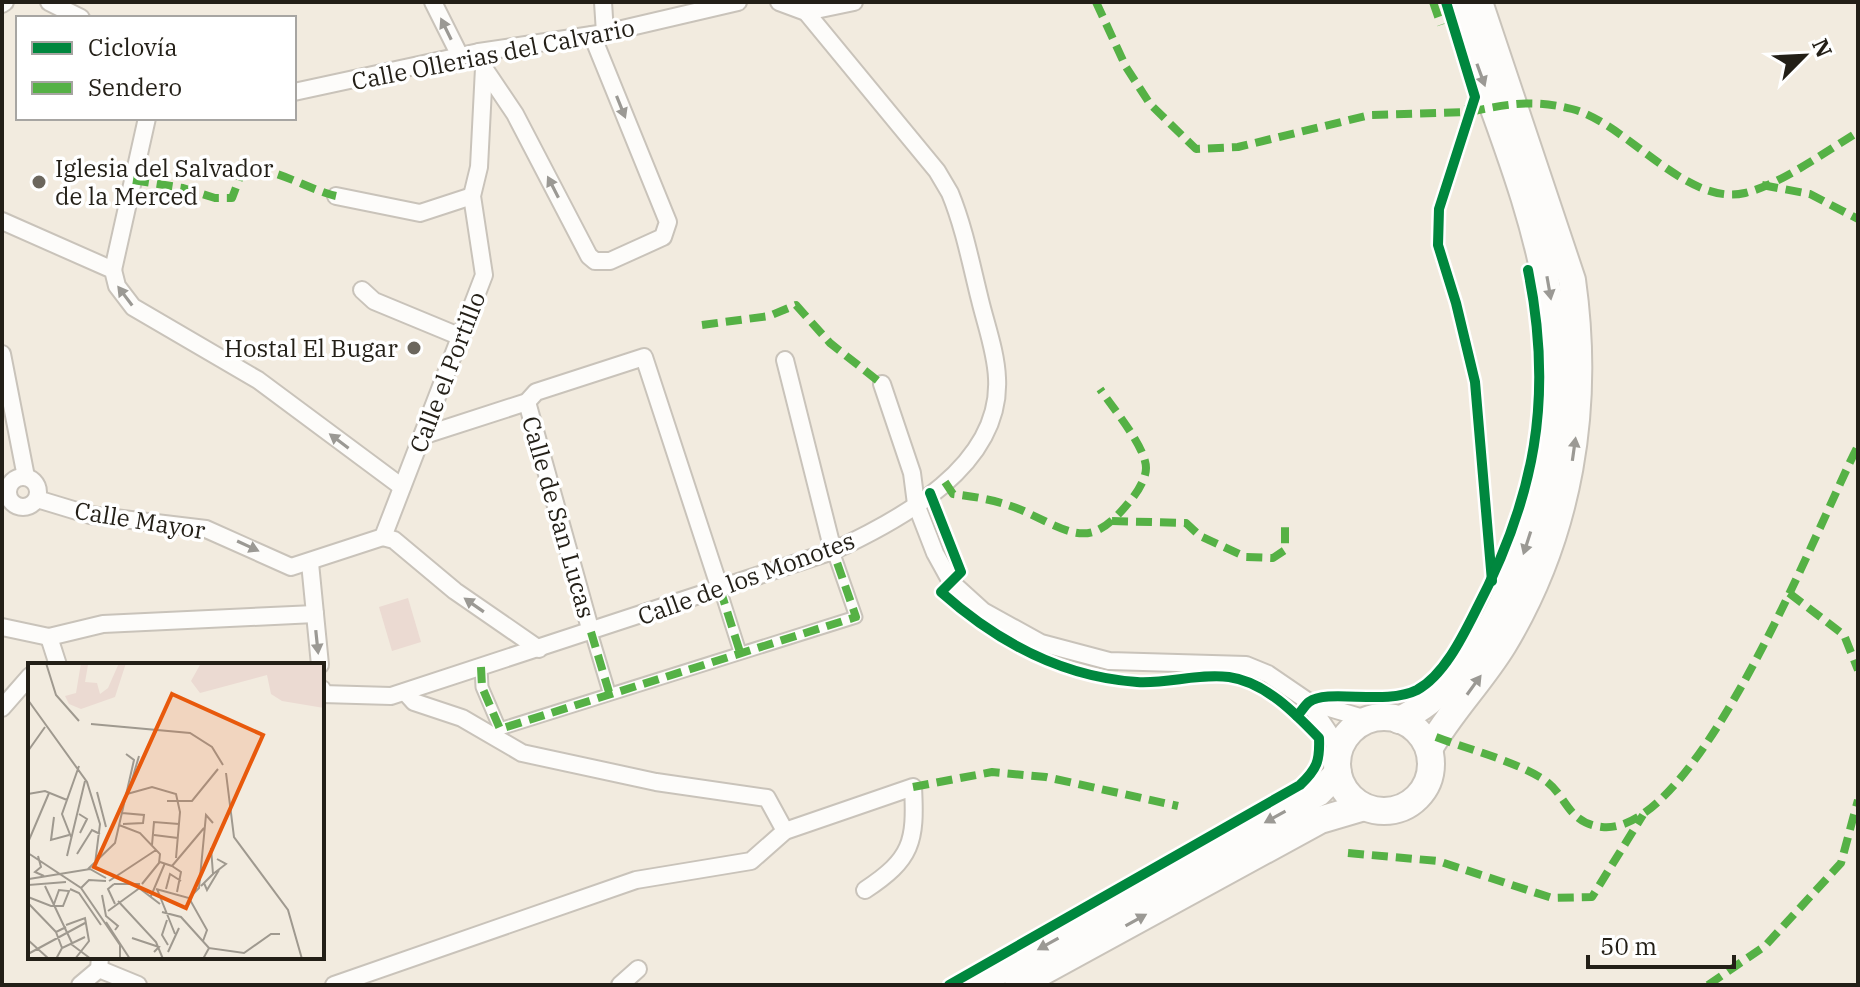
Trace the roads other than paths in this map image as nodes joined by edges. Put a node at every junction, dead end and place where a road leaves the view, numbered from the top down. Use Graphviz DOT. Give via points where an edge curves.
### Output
graph roads {
  1 [pos="49,2"];
  2 [pos="433,2"];
  3 [pos="603,2"];
  4 [pos="738,2"];
  5 [pos="779,2"];
  6 [pos="854,2"];
  7 [pos="1455,2"];
  8 [pos="1479,2"];
  9 [pos="806,12"];
  10 [pos="77,16"];
  11 [pos="598,34"];
  12 [pos="460,56"];
  13 [pos="482,60"];
  14 [pos="296,92"];
  15 [pos="147,120"];
  16 [pos="336,196"];
  17 [pos="472,196"];
  18 [pos="1539,208"];
  19 [pos="2,221"];
  20 [pos="113,270"];
  21 [pos="362,290"];
  22 [pos="461,337"];
  23 [pos="2,354"];
  24 [pos="785,360"];
  25 [pos="882,384"];
  26 [pos="527,402"];
  27 [pos="425,435"];
  28 [pos="26,477"];
  29 [pos="402,487"];
  30 [pos="6,497"];
  31 [pos="37,499"];
  32 [pos="916,504"];
  33 [pos="383,537"];
  34 [pos="833,551"];
  35 [pos="310,563"];
  36 [pos="720,589"];
  37 [pos="315,614"];
  38 [pos="2,627"];
  39 [pos="591,632"];
  40 [pos="539,649"];
  41 [pos="53,651"];
  42 [pos="740,652"];
  43 [pos="320,663"];
  44 [pos="481,667"];
  45 [pos="28,678"];
  46 [pos="405,692"];
  47 [pos="609,692"];
  48 [pos="324,693"];
  49 [pos="1309,702"];
  50 [pos="2,708"];
  51 [pos="1370,720"];
  52 [pos="1399,720"];
  53 [pos="1429,749"];
  54 [pos="1338,764"];
  55 [pos="1364,807"];
  56 [pos="785,831"];
  57 [pos="865,890"];
  58 [pos="99,963"];
  59 [pos="638,969"];
  60 [pos="80,985"];
  61 [pos="138,985"];
  62 [pos="334,985"];
  63 [pos="620,985"];
  64 [pos="974,985"];
  65 [pos="1018,985"];
  1 -- 10 [label="street"];
  12 -- 2 [label="street, one-way"];
  3 -- 11 [label="street"];
  4 -- 11 [label="street, Calle Ollerias del Calvario"];
  5 -- 9 [label="street"];
  6 -- 9 [label="street"];
  7 -- 18 [label="highway, one-way"];
  8 -- 18 [label="highway"];
  9 -- 32 [label="street, Calle de los Monotes" via="944,180 958,211 995,363 996,399 981,440 966,462"];
  11 -- 13 [label="street, Calle Ollerias del Calvario"];
  11 -- 13 [label="street, one-way" via="668,222 663,237 610,261 589,256"];
  12 -- 13 [label="street, Calle Ollerias del Calvario"];
  12 -- 14 [label="street, Calle Ollerias del Calvario"];
  13 -- 17 [label="street, Calle el Portillo" via="479,167"];
  15 -- 20 [label="street"];
  16 -- 17 [label="street" via="420,213"];
  17 -- 22 [label="street, Calle el Portillo" via="484,275"];
  18 -- 52 [label="highway, one-way" via="1558,374 1547,480 1497,616 1444,690"];
  53 -- 18 [label="highway, one-way" via="1522,612 1569,480 1577,424 1577,322 1572,280"];
  19 -- 20 [label="street"];
  29 -- 20 [label="street, one-way" via="258,380 133,307 117,286"];
  21 -- 22 [label="street" via="374,301"];
  22 -- 27 [label="street, Calle el Portillo"];
  23 -- 28 [label="street"];
  24 -- 34 [label="street"];
  25 -- 32 [label="street" via="912,473"];
  26 -- 27 [label="street"];
  26 -- 36 [label="street" via="536,392 644,357"];
  26 -- 39 [label="street, Calle de San Lucas"];
  27 -- 29 [label="street, Calle el Portillo"];
  28 -- 30 [label="street" via="12,481"];
  28 -- 31 [label="street" via="37,485"];
  29 -- 33 [label="street, Calle el Portillo"];
  30 -- 31 [label="street" via="23,507"];
  31 -- 35 [label="street, Calle Mayor, one-way" via="90,515 206,529 285,564"];
  32 -- 34 [label="street, Calle de los Monotes"];
  32 -- 49 [label="street" via="951,582 983,611 1016,630 1054,647 1109,661 1246,665"];
  33 -- 35 [label="street"];
  40 -- 33 [label="street, one-way"];
  34 -- 36 [label="street, Calle de los Monotes"];
  34 -- 42 [label="street" via="856,617"];
  35 -- 37 [label="street"];
  36 -- 39 [label="street, Calle de los Monotes"];
  36 -- 42 [label="street"];
  37 -- 41 [label="street" via="103,624"];
  37 -- 43 [label="street, one-way"];
  38 -- 41 [label="street"];
  39 -- 40 [label="street, Calle de los Monotes"];
  39 -- 47 [label="street"];
  40 -- 44 [label="street, Calle de los Monotes"];
  42 -- 47 [label="street"];
  44 -- 46 [label="street, Calle de los Monotes"];
  44 -- 47 [label="street" via="482,687 500,729"];
  45 -- 50 [label="street"];
  46 -- 48 [label="street, Calle de los Monotes" via="378,697"];
  46 -- 56 [label="street" via="414,702 462,718 522,753 656,782 767,798"];
  49 -- 51 [label="street"];
  49 -- 54 [label="street" via="1332,737"];
  51 -- 52 [label="highway"];
  51 -- 54 [label="highway" via="1349,733"];
  52 -- 53 [label="highway" via="1422,736"];
  53 -- 55 [label="highway" via="1429,780 1409,804 1395,810"];
  54 -- 55 [label="highway" via="1352,798"];
  54 -- 64 [label="highway, one-way" via="1318,793"];
  65 -- 55 [label="highway, one-way" via="1320,820"];
  56 -- 57 [label="street" via="913,787 913,840 892,872"];
  56 -- 62 [label="street" via="751,861 636,880"];
  58 -- 60 [label="street"];
  58 -- 61 [label="street"];
  59 -- 63 [label="street"];
}
